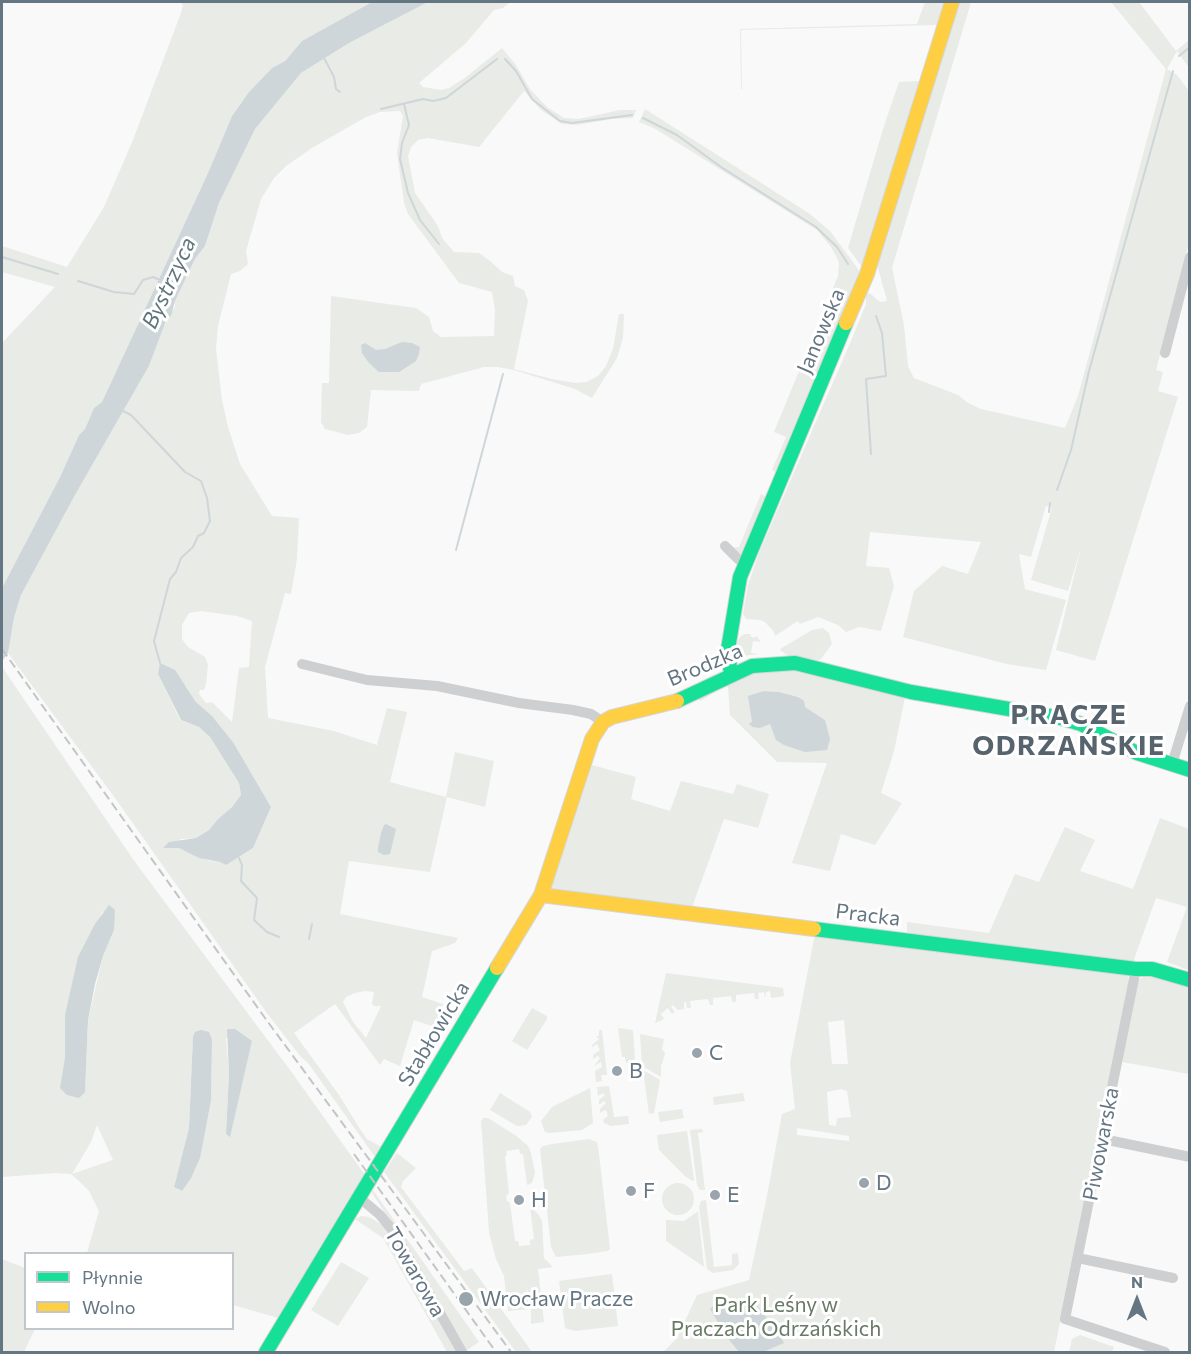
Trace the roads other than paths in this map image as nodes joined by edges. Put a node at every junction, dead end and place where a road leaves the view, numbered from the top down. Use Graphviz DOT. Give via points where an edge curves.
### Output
graph roads {
  1 [pos="952,2"];
  2 [pos="1190,257"];
  3 [pos="1165,353"];
  4 [pos="725,546"];
  5 [pos="746,563"];
  6 [pos="302,664"];
  7 [pos="733,674"];
  8 [pos="1190,706"];
  9 [pos="603,722"];
  10 [pos="1172,764"];
  11 [pos="1190,770"];
  12 [pos="541,895"];
  13 [pos="1136,969"];
  14 [pos="1190,980"];
  15 [pos="1103,1139"];
  16 [pos="1190,1157"];
  17 [pos="360,1198"];
  18 [pos="1078,1258"];
  19 [pos="1173,1278"];
  20 [pos="1150,1350"];
  21 [pos="266,1353"];
  22 [pos="462,1353"];
  23 [pos="1165,1353"];
  1 -- 5 [label="street, Janowska" via="867,274"];
  2 -- 3 [label="street"];
  4 -- 5 [label="street"];
  5 -- 7 [label="street, Janowska" via="735,600 728,649"];
  6 -- 9 [label="street" via="367,680 437,686 574,710"];
  7 -- 9 [label="street, Brodzka" via="684,699"];
  7 -- 10 [label="street, Brodzka" via="770,663 804,664 911,692 1061,718"];
  8 -- 10 [label="street"];
  9 -- 12 [label="street, Stabłowicka" via="592,739"];
  10 -- 11 [label="street, Brodzka"];
  12 -- 13 [label="street, Pracka"];
  12 -- 17 [label="street, Stabłowicka"];
  13 -- 14 [label="street, Pracka" via="1159,970"];
  13 -- 15 [label="street, Piwowarska"];
  15 -- 16 [label="street"];
  15 -- 18 [label="street, Piwowarska"];
  17 -- 21 [label="street, Stabłowicka"];
  17 -- 22 [label="street, Towarowa" via="394,1232"];
  18 -- 19 [label="street"];
  18 -- 20 [label="street, Piwowarska" via="1065,1319"];
  20 -- 23 [label="street"];
}
